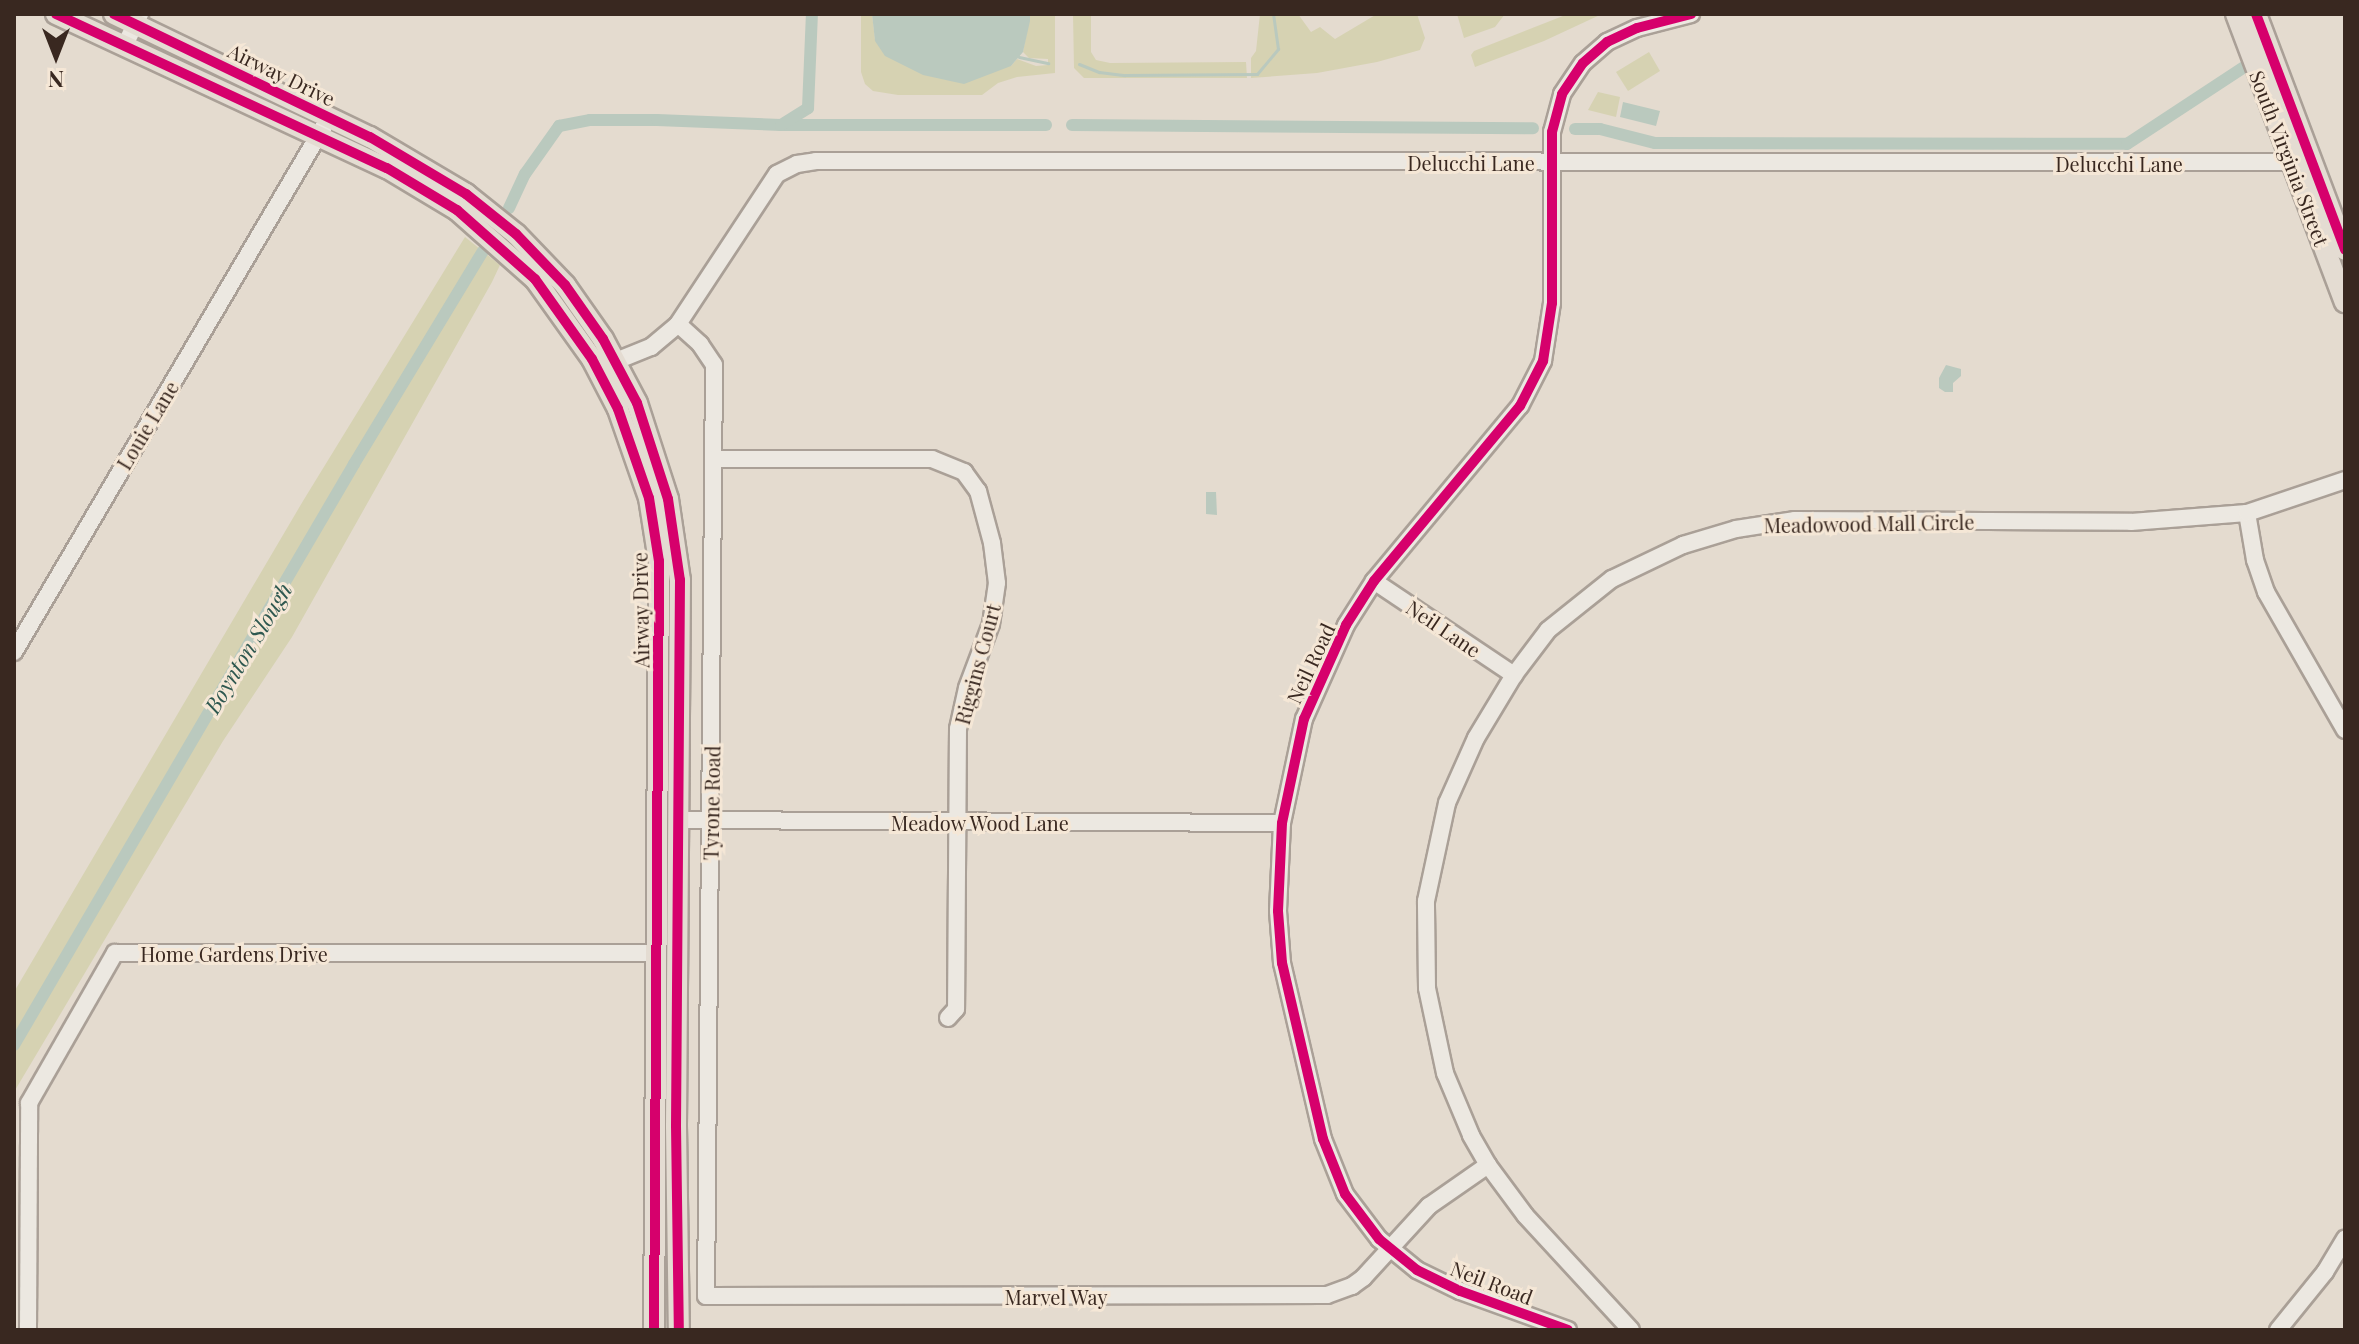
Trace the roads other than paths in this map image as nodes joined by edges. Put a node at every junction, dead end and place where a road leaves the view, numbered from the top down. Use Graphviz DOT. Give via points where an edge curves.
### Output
graph roads {
  1 [pos="56,14"];
  2 [pos="114,14"];
  3 [pos="1691,14"];
  4 [pos="2236,14"];
  5 [pos="2256,14"];
  6 [pos="138,19"];
  7 [pos="124,47"];
  8 [pos="329,117"];
  9 [pos="318,137"];
  10 [pos="1552,162"];
  11 [pos="2301,162"];
  12 [pos="2345,250"];
  13 [pos="535,279"];
  14 [pos="2345,302"];
  15 [pos="678,324"];
  16 [pos="616,361"];
  17 [pos="714,459"];
  18 [pos="2345,480"];
  19 [pos="2247,513"];
  20 [pos="1374,581"];
  21 [pos="14,652"];
  22 [pos="1514,675"];
  23 [pos="660,688"];
  24 [pos="2345,730"];
  25 [pos="677,820"];
  26 [pos="710,820"];
  27 [pos="957,821"];
  28 [pos="1282,823"];
  29 [pos="658,953"];
  30 [pos="948,1018"];
  31 [pos="1488,1165"];
  32 [pos="2345,1239"];
  33 [pos="1388,1248"];
  34 [pos="706,1296"];
  35 [pos="2287,1327"];
  36 [pos="28,1330"];
  37 [pos="654,1330"];
  38 [pos="679,1330"];
  39 [pos="1568,1330"];
  40 [pos="1631,1330"];
  1 -- 7 [label="main road, Airway Drive"];
  2 -- 6 [label="main road, Airway Drive"];
  3 -- 10 [label="street, Neil Road" via="1637,28 1594,52 1562,94 1552,132"];
  4 -- 11 [label="main road, South Virginia Street"];
  5 -- 11 [label="main road, South Virginia Street"];
  6 -- 7 [label="street"];
  6 -- 8 [label="main road, Airway Drive"];
  7 -- 9 [label="main road, Airway Drive"];
  8 -- 9 [label="street, Louie Lane"];
  8 -- 16 [label="main road, Airway Drive" via="436,174 492,214 565,285"];
  9 -- 13 [label="main road, Airway Drive" via="434,195 485,231"];
  9 -- 21 [label="street, Louie Lane"];
  10 -- 11 [label="street, Delucchi Lane"];
  10 -- 15 [label="street, Delucchi Lane" via="797,164 777,174"];
  10 -- 20 [label="street, Neil Road" via="1552,303 1548,343 1537,377 1510,420"];
  11 -- 12 [label="main road, South Virginia Street"];
  11 -- 14 [label="main road, South Virginia Street"];
  13 -- 16 [label="main road" via="563,300 601,355"];
  13 -- 23 [label="main road, Airway Drive" via="604,380 641,469 659,561"];
  15 -- 16 [label="street" via="651,347"];
  15 -- 17 [label="street, Tyrone Road" via="714,365"];
  16 -- 25 [label="main road, Airway Drive" via="651,437 678,557"];
  17 -- 26 [label="street, Tyrone Road"];
  17 -- 27 [label="street, Riggins Court" via="932,459 955,466 972,481 992,543 997,583 991,624 961,708"];
  18 -- 19 [label="street, Meadowood Mall Circle"];
  19 -- 22 [label="street, Meadowood Mall Circle" via="2131,522 1795,520 1736,529 1683,545 1588,594 1548,630"];
  19 -- 24 [label="street" via="2266,592"];
  20 -- 22 [label="street, Neil Lane"];
  20 -- 28 [label="street, Neil Road" via="1334,648 1304,719"];
  22 -- 31 [label="street, Meadowood Mall Circle" via="1476,738 1447,803 1430,868 1424,924 1425,973 1436,1040 1457,1104"];
  23 -- 25 [label="main road" via="667,728 667,805"];
  23 -- 29 [label="main road, Airway Drive"];
  25 -- 26 [label="street, Meadow Wood Lane"];
  25 -- 29 [label="main road" via="669,832 666,914"];
  25 -- 38 [label="main road, Airway Drive"];
  26 -- 27 [label="street, Meadow Wood Lane"];
  26 -- 34 [label="street, Tyrone Road"];
  27 -- 28 [label="street, Meadow Wood Lane"];
  27 -- 30 [label="street, Riggins Court" via="956,1009"];
  28 -- 33 [label="street, Neil Road" via="1282,963 1323,1139 1347,1196"];
  29 -- 36 [label="street, Home Gardens Drive" via="115,953 29,1103"];
  29 -- 37 [label="main road, Airway Drive"];
  31 -- 33 [label="street, Marvel Way" via="1429,1206"];
  31 -- 40 [label="street, Meadowood Mall Circle" via="1525,1215"];
  32 -- 35 [label="street"];
  33 -- 34 [label="street, Marvel Way" via="1363,1278 1327,1295"];
  33 -- 39 [label="street, Neil Road" via="1442,1283"];
}
